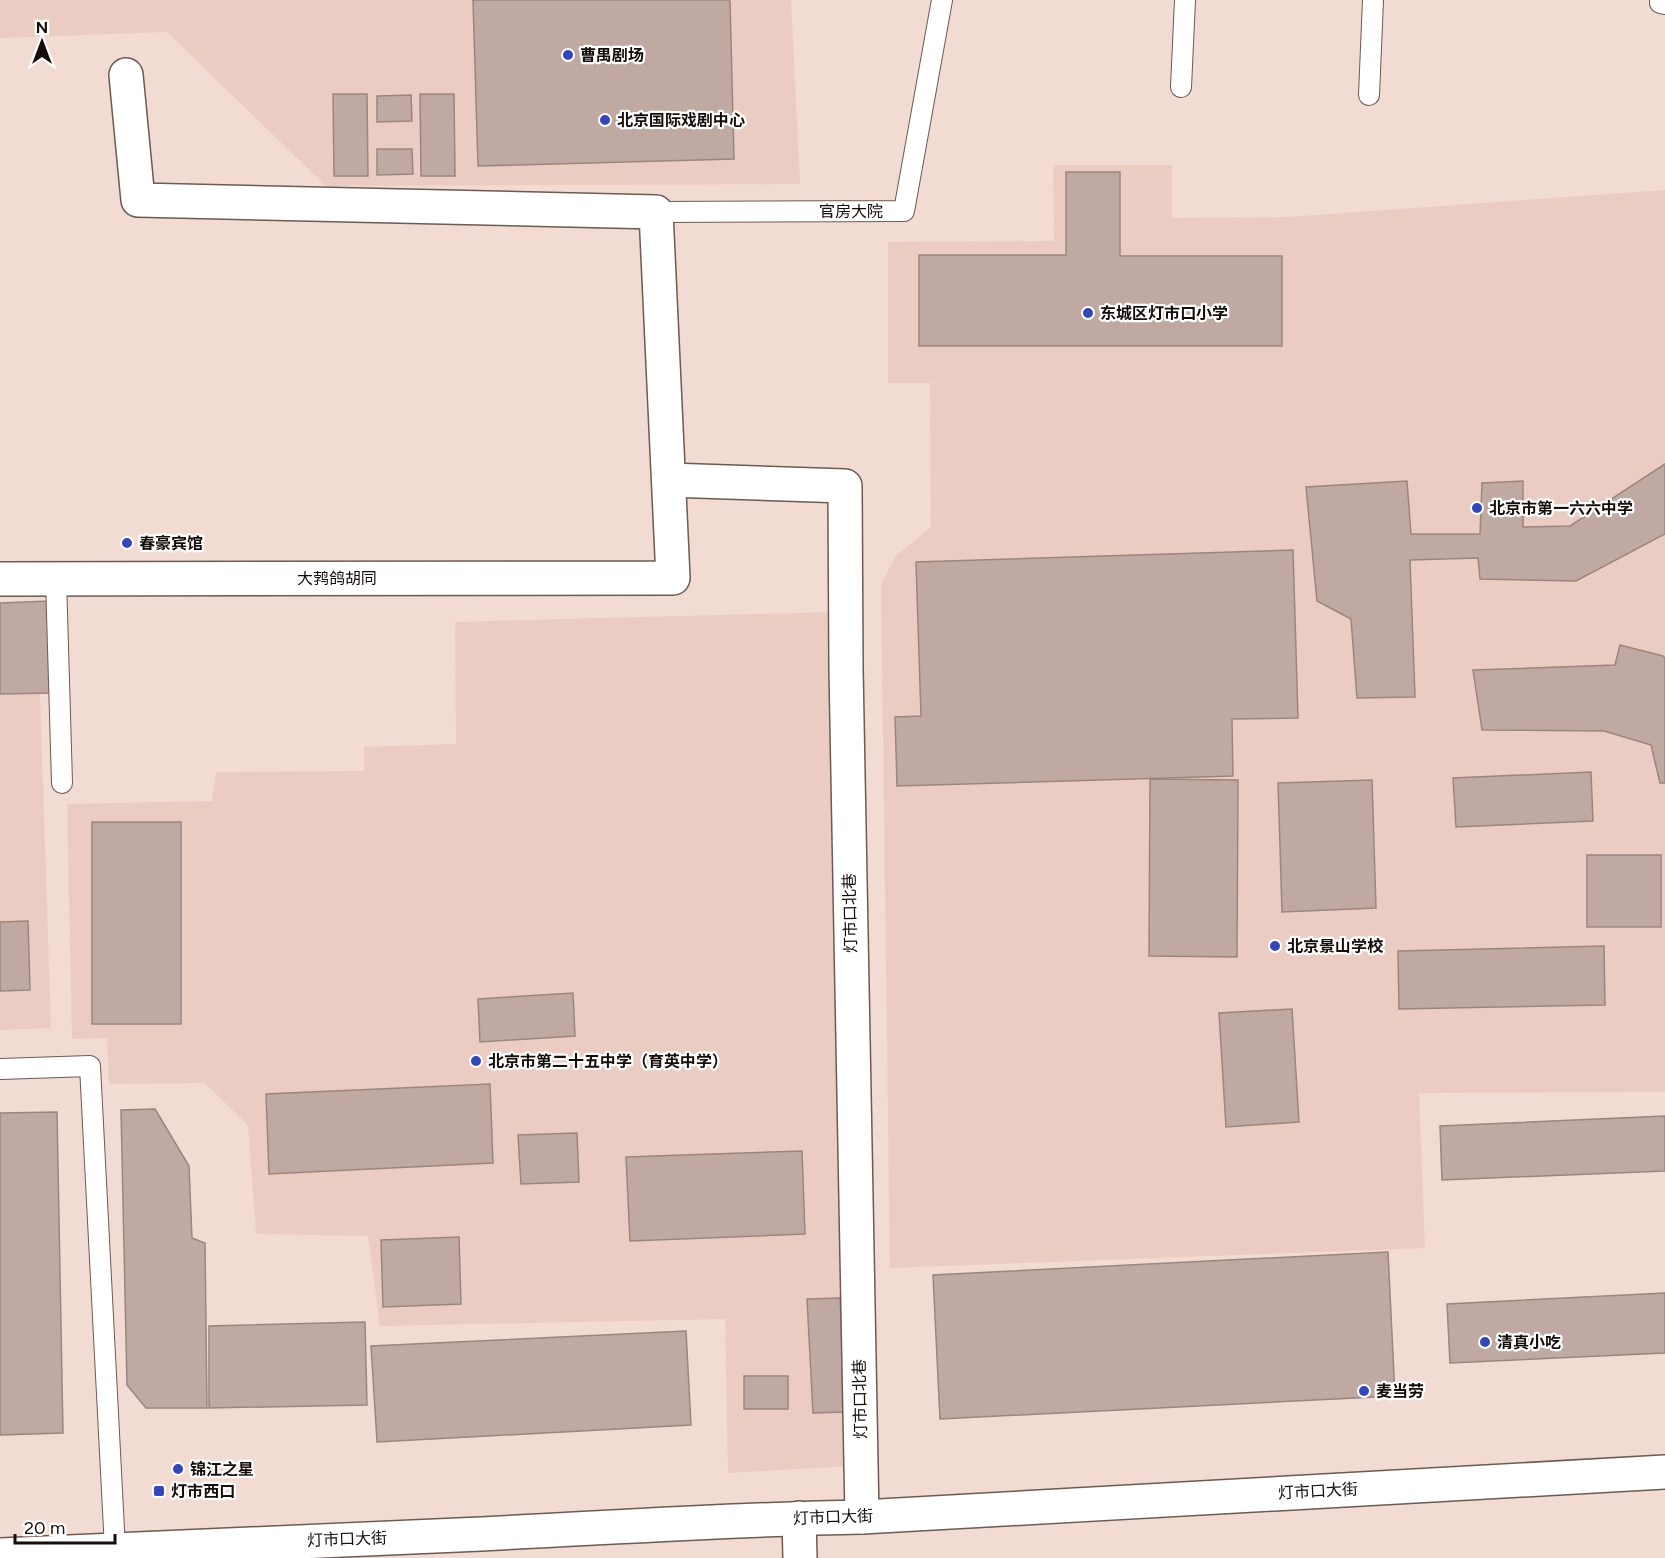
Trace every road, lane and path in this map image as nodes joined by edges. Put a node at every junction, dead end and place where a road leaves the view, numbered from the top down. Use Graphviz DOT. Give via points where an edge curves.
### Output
graph roads {
  1 [pos="942,0"];
  2 [pos="1185,0"];
  3 [pos="1373,0"];
  4 [pos="1660,0"];
  5 [pos="1665,4"];
  6 [pos="126,75"];
  7 [pos="1181,87"];
  8 [pos="1369,95"];
  9 [pos="657,212"];
  10 [pos="669,480"];
  11 [pos="0,579"];
  12 [pos="56,579"];
  13 [pos="62,783"];
  14 [pos="0,1069"];
  15 [pos="1665,1472"];
  16 [pos="862,1516"];
  17 [pos="799,1518"];
  18 [pos="116,1549"];
  19 [pos="0,1555"];
  20 [pos="800,1558"];
  1 -- 9 [label="lane, 官房大院" via="904,211"];
  2 -- 7 [label="lane"];
  3 -- 8 [label="lane"];
  4 -- 5 [label="lane"];
  6 -- 9 [label="street" via="138,200"];
  9 -- 10 [label="street"];
  10 -- 12 [label="street, 大鹁鸽胡同" via="673,578"];
  10 -- 16 [label="street, 灯市口北巷" via="845,486"];
  11 -- 12 [label="street, 大鹁鸽胡同"];
  12 -- 13 [label="lane"];
  14 -- 18 [label="lane" via="90,1066"];
  15 -- 16 [label="street, 灯市口大街"];
  16 -- 17 [label="street, 灯市口大街"];
  17 -- 18 [label="street, 灯市口大街"];
  17 -- 20 [label="street"];
  18 -- 19 [label="street, 灯市口大街"];
}
